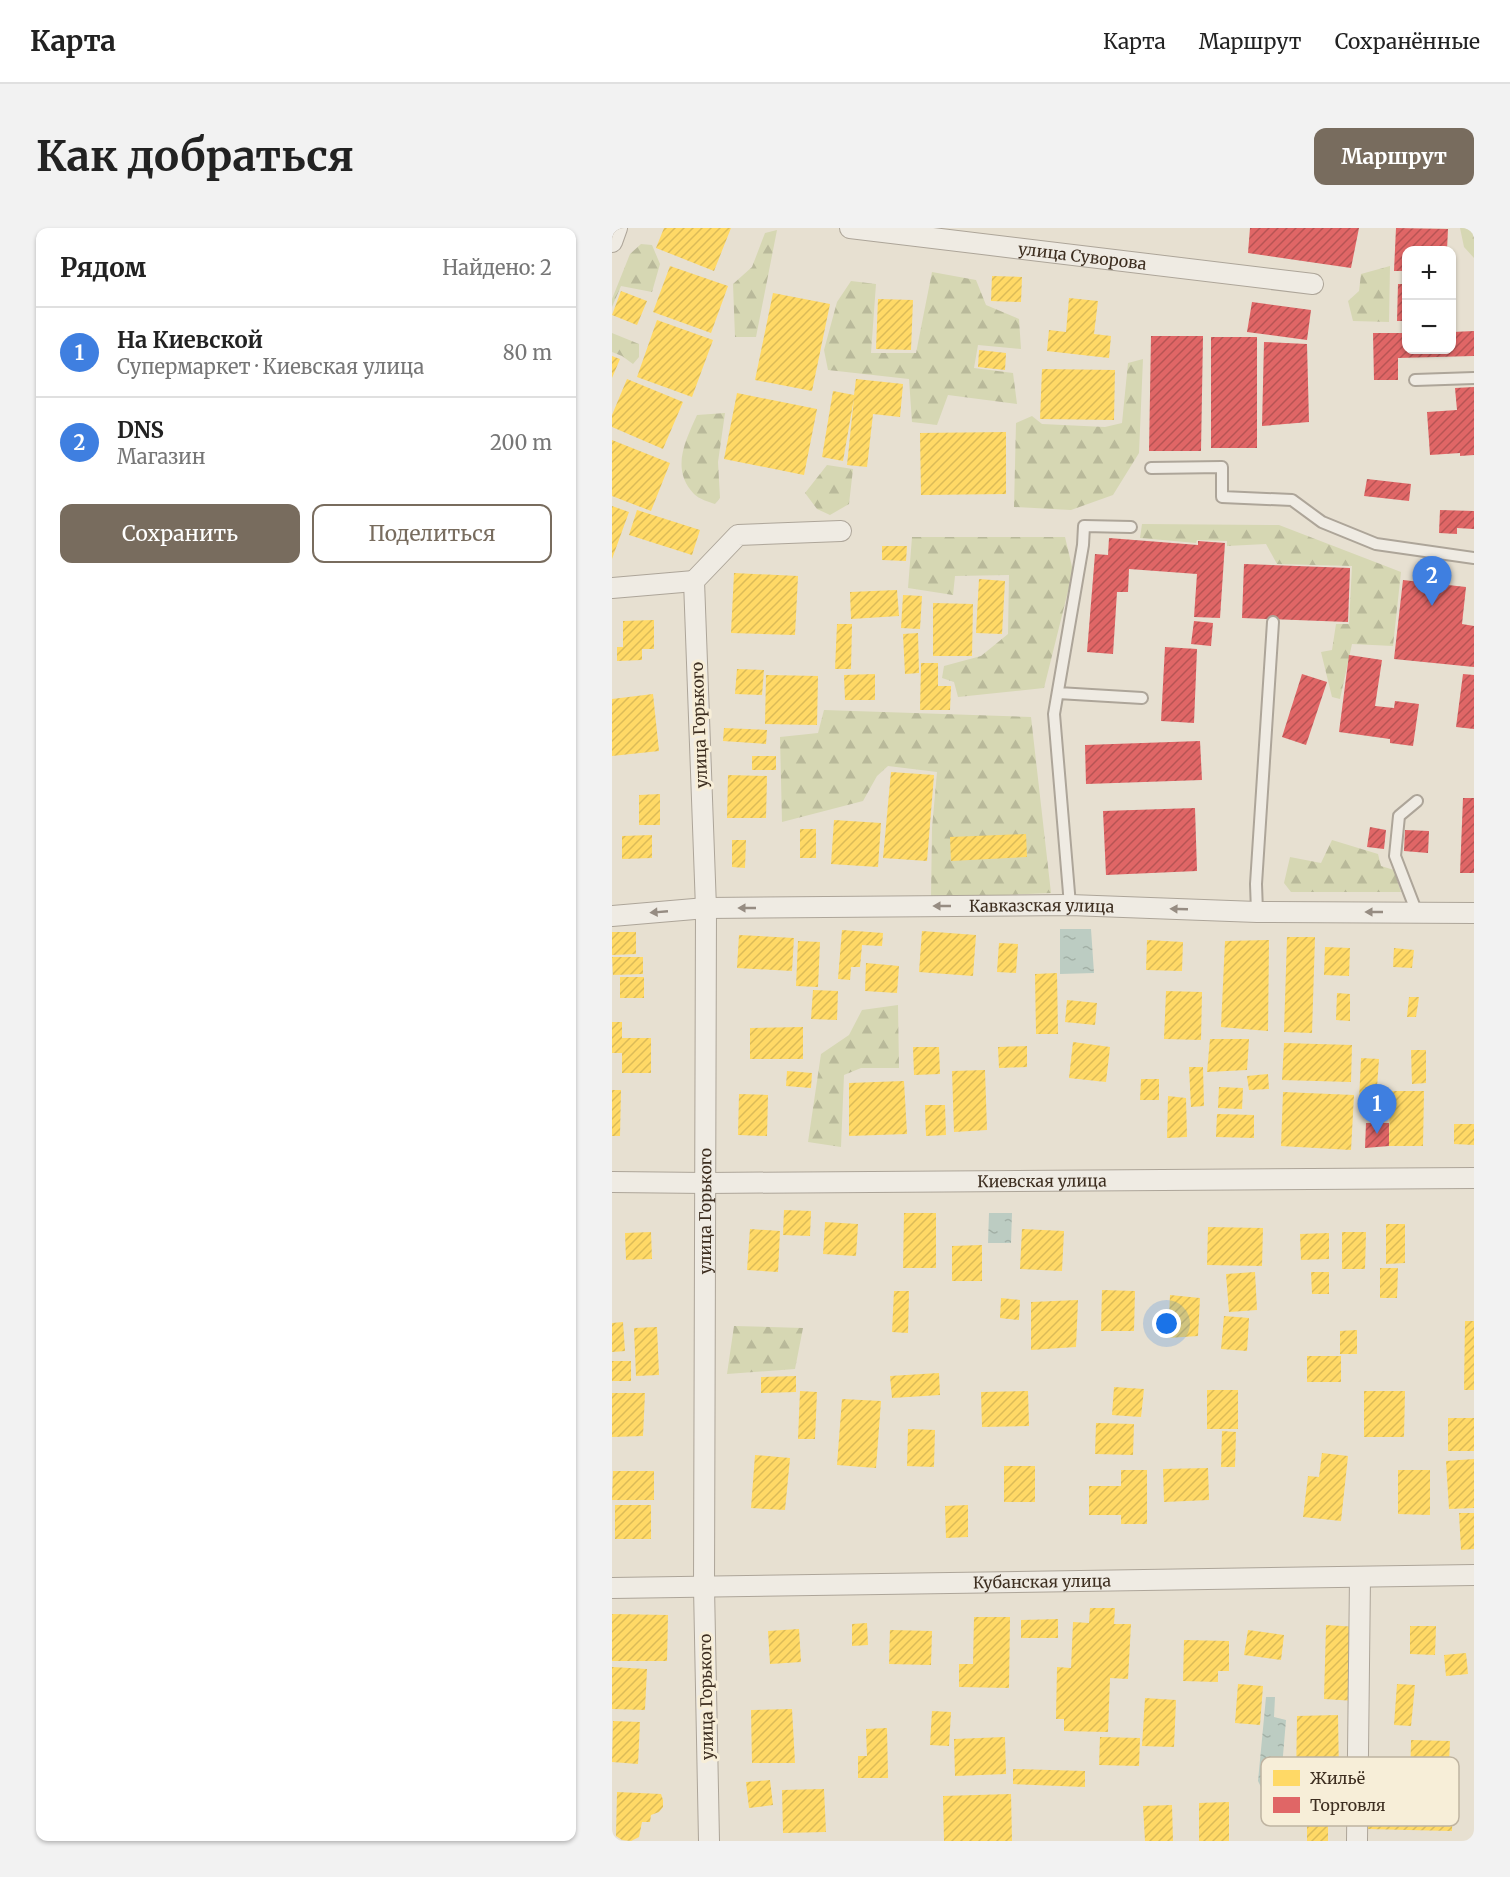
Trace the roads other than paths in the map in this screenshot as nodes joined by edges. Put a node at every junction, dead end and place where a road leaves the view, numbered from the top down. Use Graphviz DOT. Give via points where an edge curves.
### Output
graph roads {
  1 [pos="617,228"];
  2 [pos="850,228"];
  3 [pos="612,242"];
  4 [pos="1313,284"];
  5 [pos="1474,378"];
  6 [pos="1415,380"];
  7 [pos="1151,468"];
  8 [pos="1131,527"];
  9 [pos="841,531"];
  10 [pos="1474,558"];
  11 [pos="694,581"];
  12 [pos="612,588"];
  13 [pos="1273,622"];
  14 [pos="1058,693"];
  15 [pos="1142,699"];
  16 [pos="1417,801"];
  17 [pos="1070,905"];
  18 [pos="706,908"];
  19 [pos="1257,912"];
  20 [pos="1417,913"];
  21 [pos="1474,913"];
  22 [pos="612,916"];
  23 [pos="1474,1178"];
  24 [pos="612,1182"];
  25 [pos="706,1184"];
  26 [pos="1474,1575"];
  27 [pos="1360,1577"];
  28 [pos="704,1587"];
  29 [pos="612,1588"];
  30 [pos="1358,1757"];
  31 [pos="1357,1826"];
  32 [pos="709,1841"];
  33 [pos="1357,1841"];
  1 -- 3 [label="street"];
  2 -- 4 [label="street, улица Суворова"];
  5 -- 6 [label="lane"];
  7 -- 10 [label="lane" via="1222,467 1222,496 1292,500 1322,522 1376,544"];
  8 -- 14 [label="lane" via="1084,526"];
  9 -- 11 [label="street" via="738,535"];
  11 -- 12 [label="street"];
  11 -- 18 [label="street, улица Горького"];
  13 -- 19 [label="lane"];
  14 -- 15 [label="lane"];
  14 -- 17 [label="lane" via="1054,714"];
  16 -- 20 [label="lane" via="1399,816 1395,856"];
  17 -- 18 [label="street, Кавказская улица, one-way"];
  19 -- 17 [label="street, Кавказская улица, one-way"];
  18 -- 22 [label="street, Кавказская улица, one-way"];
  18 -- 25 [label="street, улица Горького"];
  20 -- 19 [label="street, Кавказская улица, one-way"];
  20 -- 21 [label="street, Кавказская улица"];
  23 -- 25 [label="street, Киевская улица"];
  24 -- 25 [label="street, Киевская улица"];
  25 -- 28 [label="street, улица Горького"];
  26 -- 27 [label="street, Кубанская улица"];
  27 -- 28 [label="street, Кубанская улица"];
  27 -- 30 [label="street"];
  28 -- 29 [label="street, Кубанская улица"];
  28 -- 32 [label="street, улица Горького"];
  31 -- 33 [label="street"];
}
